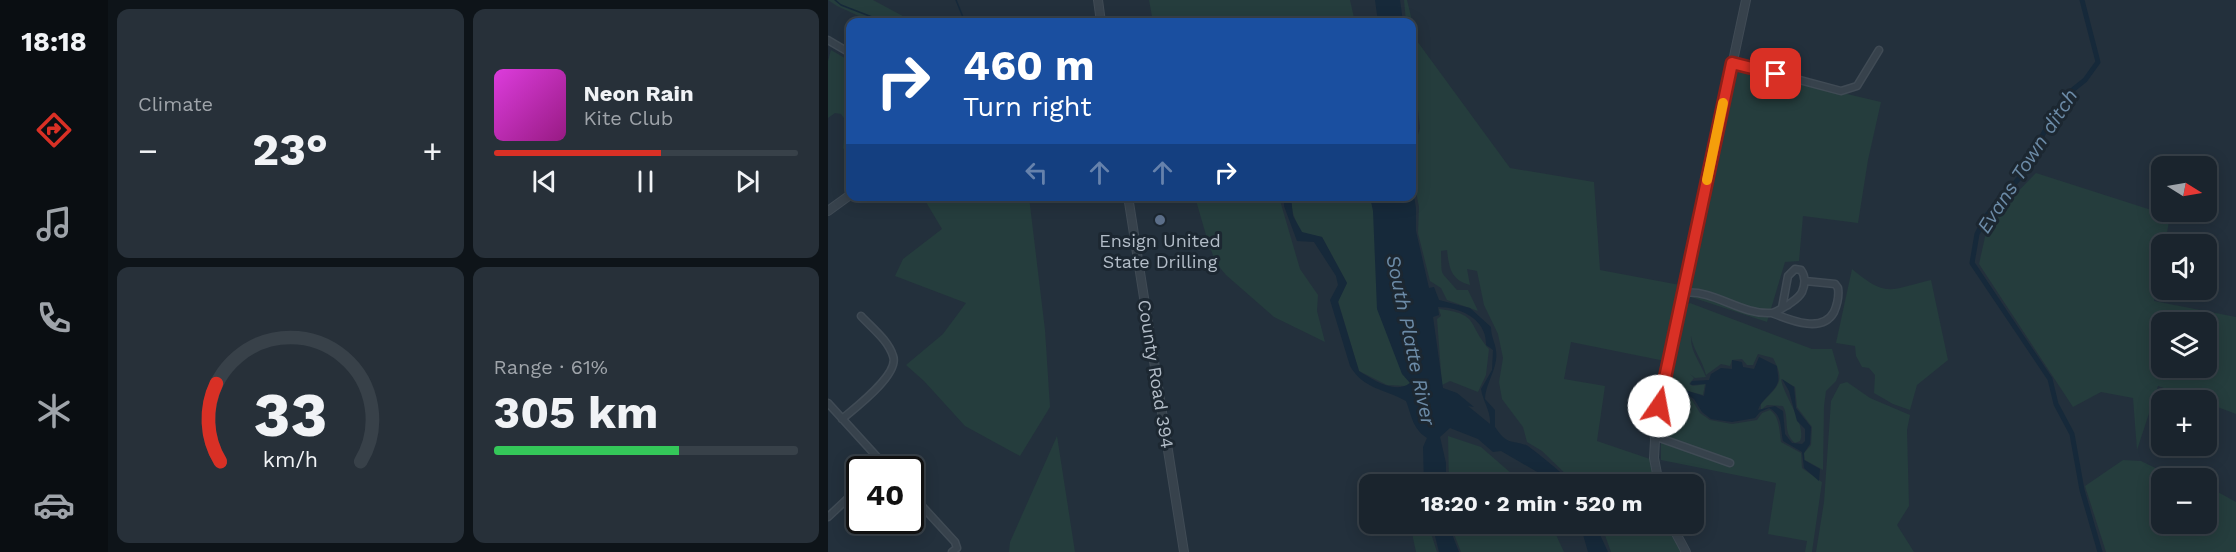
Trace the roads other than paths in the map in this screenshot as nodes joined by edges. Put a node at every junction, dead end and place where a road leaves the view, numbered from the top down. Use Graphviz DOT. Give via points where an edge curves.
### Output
graph roads {
  1 [pos="1098,0"];
  2 [pos="1746,0"];
  3 [pos="1100,18"];
  4 [pos="828,40"];
  5 [pos="1879,50"];
  6 [pos="846,51"];
  7 [pos="1732,63"];
  8 [pos="846,198"];
  9 [pos="1129,201"];
  10 [pos="828,211"];
  11 [pos="1805,281"];
  12 [pos="1684,293"];
  13 [pos="1782,308"];
  14 [pos="1772,313"];
  15 [pos="861,316"];
  16 [pos="828,403"];
  17 [pos="842,419"];
  18 [pos="1654,436"];
  19 [pos="876,456"];
  20 [pos="1730,464"];
  21 [pos="1657,474"];
  22 [pos="846,500"];
  23 [pos="924,509"];
  24 [pos="828,517"];
  25 [pos="1676,534"];
  26 [pos="952,552"];
  27 [pos="1184,552"];
  28 [pos="1686,552"];
  1 -- 3 [label="street"];
  2 -- 7 [label="street"];
  4 -- 6 [label="street"];
  5 -- 7 [label="street" via="1857,86 1841,91"];
  7 -- 12 [label="street"];
  8 -- 10 [label="street"];
  9 -- 27 [label="street, County Road 394"];
  11 -- 13 [label="street" via="1797,298"];
  11 -- 13 [label="street" via="1801,270 1791,272"];
  11 -- 14 [label="street" via="1834,284 1838,288 1831,316 1815,324"];
  12 -- 14 [label="street"];
  12 -- 18 [label="street"];
  13 -- 14 [label="street"];
  15 -- 17 [label="street" via="894,358 887,376"];
  16 -- 17 [label="street"];
  17 -- 19 [label="street"];
  18 -- 20 [label="street"];
  18 -- 21 [label="street"];
  22 -- 24 [label="street"];
  23 -- 26 [label="street" via="955,542 957,548"];
  25 -- 28 [label="street"];
}
